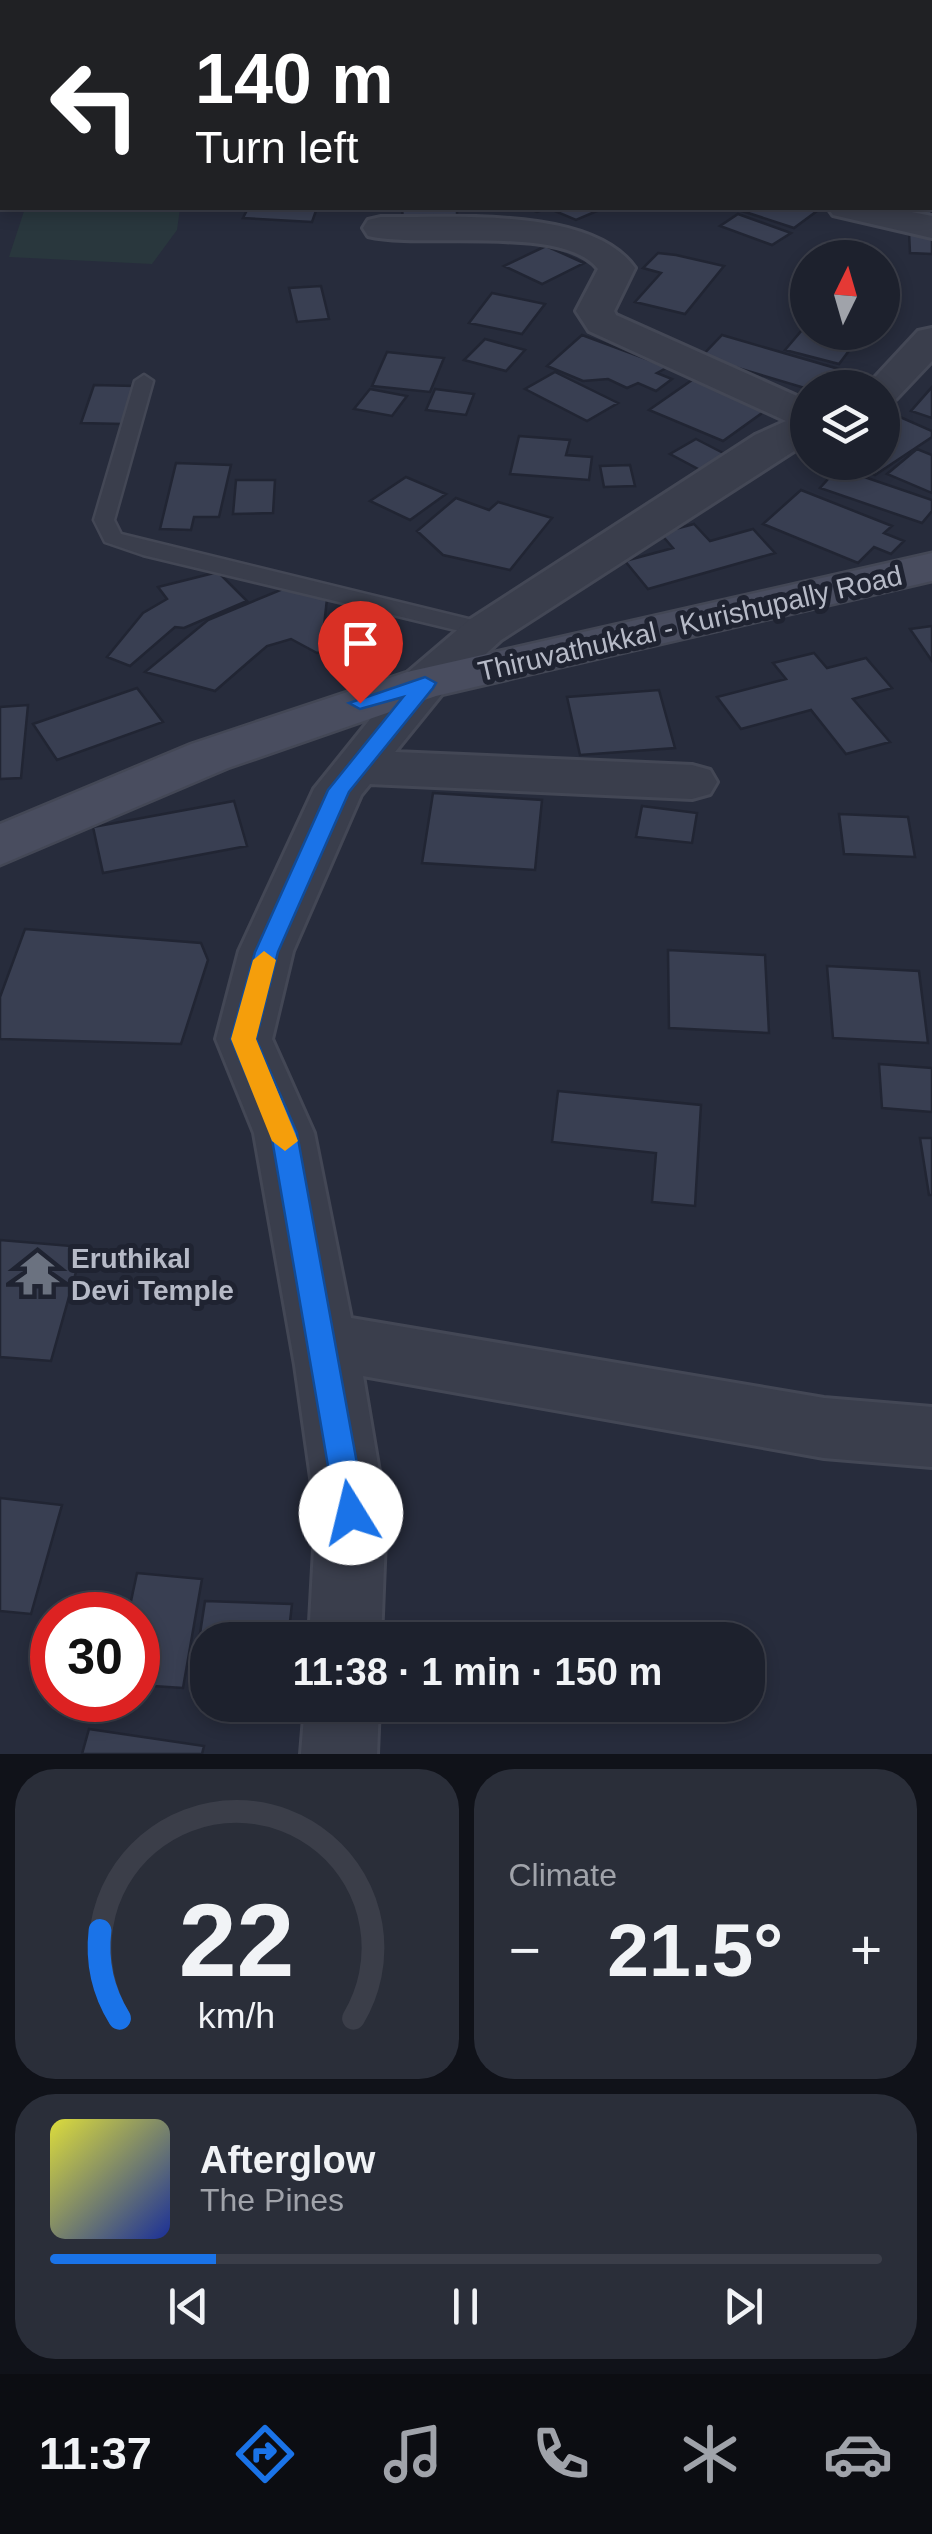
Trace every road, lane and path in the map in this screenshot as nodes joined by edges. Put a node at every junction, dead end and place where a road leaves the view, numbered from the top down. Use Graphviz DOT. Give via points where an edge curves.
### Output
graph roads {
  1 [pos="855,210"];
  2 [pos="932,226"];
  3 [pos="381,228"];
  4 [pos="932,339"];
  5 [pos="900,372"];
  6 [pos="144,381"];
  7 [pos="790,408"];
  8 [pos="790,435"];
  9 [pos="932,567"];
  10 [pos="485,630"];
  11 [pos="425,683"];
  12 [pos="356,767"];
  13 [pos="692,782"];
  14 [pos="0,846"];
  15 [pos="323,1341"];
  16 [pos="932,1437"];
  17 [pos="346,1622"];
  18 [pos="341,1722"];
  19 [pos="339,1754"];
  1 -- 2 [label="street"];
  3 -- 7 [label="street" via="514,231 572,240 610,256 617,268 595,311 602,322"];
  4 -- 5 [label="street"];
  6 -- 10 [label="lane" via="104,520 112,538"];
  8 -- 10 [label="street"];
  9 -- 11 [label="main road, Thiruvathukkal - Kurishupally Road"];
  10 -- 11 [label="street"];
  11 -- 12 [label="street"];
  11 -- 14 [label="main road, Thiruvathukkal - Kurishupally Road" via="178,765"];
  12 -- 13 [label="street"];
  12 -- 15 [label="street" via="339,790 266,952 244,1039 284,1133"];
  15 -- 16 [label="street" via="824,1428"];
  15 -- 17 [label="street" via="351,1513"];
  18 -- 19 [label="street"];
}
